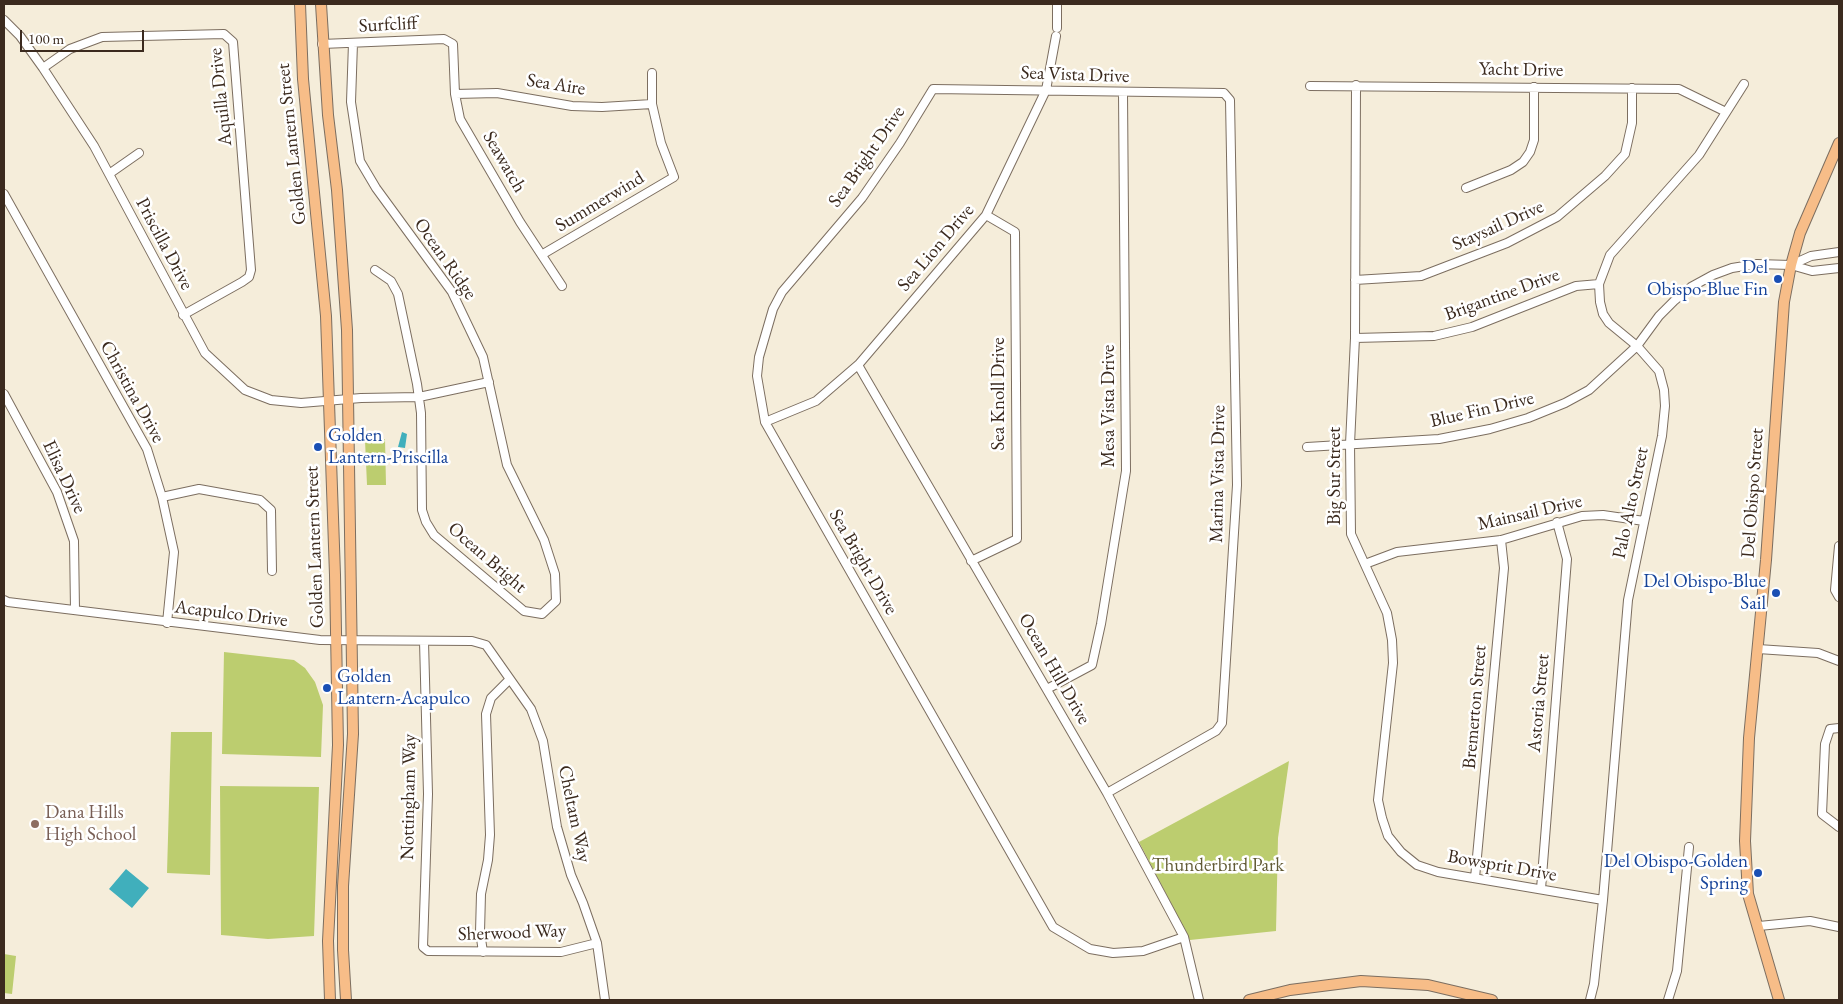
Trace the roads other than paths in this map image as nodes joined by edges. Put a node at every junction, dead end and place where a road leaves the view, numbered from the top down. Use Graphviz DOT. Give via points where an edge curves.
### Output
graph roads {
  1 [pos="300,4"];
  2 [pos="321,4"];
  3 [pos="1057,4"];
  4 [pos="4,20"];
  5 [pos="322,44"];
  6 [pos="353,44"];
  7 [pos="454,44"];
  8 [pos="43,68"];
  9 [pos="652,73"];
  10 [pos="1744,84"];
  11 [pos="1356,85"];
  12 [pos="1310,86"];
  13 [pos="1534,87"];
  14 [pos="1632,88"];
  15 [pos="1046,90"];
  16 [pos="1123,93"];
  17 [pos="1224,93"];
  18 [pos="455,94"];
  19 [pos="927,94"];
  20 [pos="652,104"];
  21 [pos="1726,112"];
  22 [pos="1839,143"];
  23 [pos="139,153"];
  24 [pos="109,174"];
  25 [pos="1466,188"];
  26 [pos="4,194"];
  27 [pos="986,215"];
  28 [pos="1839,252"];
  29 [pos="543,254"];
  30 [pos="1791,265"];
  31 [pos="1839,268"];
  32 [pos="375,270"];
  33 [pos="1356,280"];
  34 [pos="1599,284"];
  35 [pos="562,286"];
  36 [pos="184,315"];
  37 [pos="1356,338"];
  38 [pos="1637,346"];
  39 [pos="858,365"];
  40 [pos="490,382"];
  41 [pos="4,394"];
  42 [pos="419,398"];
  43 [pos="348,399"];
  44 [pos="328,401"];
  45 [pos="765,422"];
  46 [pos="1350,444"];
  47 [pos="1307,447"];
  48 [pos="162,497"];
  49 [pos="1644,521"];
  50 [pos="1557,522"];
  51 [pos="1501,540"];
  52 [pos="1839,546"];
  53 [pos="971,561"];
  54 [pos="1365,564"];
  55 [pos="272,571"];
  56 [pos="1839,597"];
  57 [pos="4,600"];
  58 [pos="553,606"];
  59 [pos="75,610"];
  60 [pos="167,623"];
  61 [pos="336,641"];
  62 [pos="351,641"];
  63 [pos="424,641"];
  64 [pos="486,645"];
  65 [pos="1758,649"];
  66 [pos="1839,661"];
  67 [pos="508,680"];
  68 [pos="1047,689"];
  69 [pos="1839,728"];
  70 [pos="1108,793"];
  71 [pos="1837,826"];
  72 [pos="1689,847"];
  73 [pos="1401,852"];
  74 [pos="1475,878"];
  75 [pos="1541,889"];
  76 [pos="1603,900"];
  77 [pos="1759,926"];
  78 [pos="1839,928"];
  79 [pos="1184,937"];
  80 [pos="597,943"];
  81 [pos="428,951"];
  82 [pos="483,952"];
  83 [pos="330,1000"];
  84 [pos="346,1000"];
  85 [pos="605,1000"];
  86 [pos="1199,1000"];
  87 [pos="1249,1000"];
  88 [pos="1492,1000"];
  89 [pos="1590,1000"];
  90 [pos="1668,1000"];
  91 [pos="1779,1000"];
  1 -- 44 [label="main road, Golden Lantern Street" via="303,78 326,316"];
  2 -- 5 [label="main road, Golden Lantern Street"];
  3 -- 15 [label="street, Sea Lion Drive" via="1056,32"];
  4 -- 8 [label="street, Priscilla Drive"];
  5 -- 6 [label="street, Surfcliff"];
  5 -- 43 [label="main road, Golden Lantern Street" via="344,278"];
  6 -- 7 [label="street, Surfcliff" via="444,39"];
  6 -- 40 [label="street, Ocean Ridge" via="351,102 357,150 363,168 452,292 481,350"];
  7 -- 18 [label="street, Seawatch"];
  8 -- 24 [label="street, Priscilla Drive"];
  8 -- 36 [label="street, Aquilla Drive" via="70,48 102,37 230,36 235,47 252,260 249,277"];
  9 -- 20 [label="street"];
  10 -- 21 [label="street, Palo Alto Street"];
  11 -- 12 [label="street, Yacht Drive"];
  11 -- 13 [label="street, Yacht Drive"];
  11 -- 33 [label="street, Big Sur Street"];
  13 -- 14 [label="street, Yacht Drive"];
  13 -- 25 [label="street" via="1534,140 1530,152 1511,170"];
  14 -- 21 [label="street, Yacht Drive" via="1678,89"];
  14 -- 33 [label="street, Staysail Drive" via="1632,123 1625,154 1605,176 1557,217 1507,243 1422,276"];
  15 -- 16 [label="street, Sea Vista Drive"];
  15 -- 19 [label="street, Sea Vista Drive" via="940,87"];
  15 -- 27 [label="street, Sea Lion Drive"];
  16 -- 17 [label="street, Sea Vista Drive"];
  16 -- 68 [label="street, Mesa Vista Drive" via="1126,471 1092,665"];
  17 -- 70 [label="street, Marina Vista Drive" via="1232,110 1237,485 1222,722 1216,731"];
  18 -- 20 [label="street, Sea Aire" via="497,93 572,106"];
  18 -- 29 [label="street, Seawatch" via="460,119 520,222"];
  19 -- 45 [label="street, Sea Bright Drive" via="900,143 862,198 782,292 773,309 757,376"];
  20 -- 29 [label="street, Summerwind" via="661,143 674,177"];
  21 -- 34 [label="street, Palo Alto Street" via="1699,155 1610,255"];
  22 -- 30 [label="main road, Del Obispo Street" via="1809,210"];
  23 -- 24 [label="street"];
  24 -- 36 [label="street, Priscilla Drive"];
  26 -- 48 [label="street, Christina Drive" via="147,450"];
  27 -- 39 [label="street, Sea Lion Drive"];
  27 -- 53 [label="street, Sea Knoll Drive" via="1015,232 1017,539"];
  28 -- 30 [label="street, Blue Fin Drive" via="1811,256"];
  29 -- 35 [label="street, Seawatch"];
  30 -- 31 [label="street, Blue Fin Drive" via="1812,272"];
  30 -- 38 [label="street, Blue Fin Drive" via="1750,265 1704,280 1666,307"];
  30 -- 65 [label="main road, Del Obispo Street" via="1781,329"];
  32 -- 42 [label="street, Ocean Bright" via="391,281 398,294"];
  33 -- 37 [label="street, Big Sur Street"];
  34 -- 37 [label="street, Brigantine Drive" via="1576,286 1472,327 1434,336"];
  34 -- 38 [label="street, Palo Alto Street" via="1603,314"];
  36 -- 44 [label="street, Priscilla Drive" via="205,353 245,390 271,400"];
  37 -- 46 [label="street, Big Sur Street"];
  38 -- 46 [label="street, Blue Fin Drive" via="1589,390 1528,418 1447,438"];
  38 -- 49 [label="street, Palo Alto Street" via="1658,371 1664,398 1662,436"];
  39 -- 45 [label="street, Sea Lion Drive" via="816,401"];
  39 -- 53 [label="street, Ocean Hill Drive"];
  40 -- 42 [label="street, Priscilla Drive"];
  40 -- 58 [label="street, Ocean Ridge" via="507,465 550,556 557,588"];
  41 -- 59 [label="street, Elisa Drive" via="57,492 74,541"];
  42 -- 43 [label="street, Priscilla Drive"];
  42 -- 58 [label="street, Ocean Bright" via="422,510 434,535 524,611 542,614"];
  43 -- 44 [label="street, Priscilla Drive"];
  43 -- 62 [label="main road, Golden Lantern Street"];
  44 -- 61 [label="main road, Golden Lantern Street"];
  45 -- 79 [label="street, Sea Bright Drive" via="1053,927 1090,950 1113,953 1143,951"];
  46 -- 47 [label="street, Blue Fin Drive"];
  46 -- 54 [label="street, Big Sur Street" via="1351,534"];
  48 -- 55 [label="street" via="199,489 260,500 271,510"];
  48 -- 60 [label="street, Christina Drive" via="174,552"];
  49 -- 50 [label="street, Mainsail Drive" via="1603,514"];
  49 -- 76 [label="street, Palo Alto Street" via="1628,600"];
  50 -- 51 [label="street, Mainsail Drive"];
  50 -- 75 [label="street, Astoria Street" via="1567,559"];
  51 -- 54 [label="street, Mainsail Drive" via="1398,552"];
  51 -- 74 [label="street, Bremerton Street" via="1504,568"];
  52 -- 56 [label="street" via="1836,590"];
  53 -- 68 [label="street, Ocean Hill Drive"];
  54 -- 73 [label="street, Big Sur Street" via="1387,613 1392,640 1393,663 1378,800 1388,836"];
  57 -- 59 [label="street, Acapulco Drive"];
  59 -- 60 [label="street, Acapulco Drive"];
  60 -- 61 [label="street, Acapulco Drive"];
  61 -- 62 [label="street, Acapulco Drive"];
  61 -- 83 [label="main road, Golden Lantern Street" via="337,762 328,941"];
  62 -- 63 [label="street, Acapulco Drive"];
  62 -- 84 [label="main road, Golden Lantern Street" via="352,773 343,895"];
  63 -- 64 [label="street, Acapulco Drive" via="472,641"];
  63 -- 81 [label="street, Nottingham Way" via="428,794 422,942"];
  64 -- 67 [label="street, Cheltam Way"];
  65 -- 66 [label="street" via="1818,653"];
  65 -- 77 [label="main road, Del Obispo Street" via="1749,738 1745,841 1748,894"];
  67 -- 80 [label="street, Cheltam Way" via="531,709 543,741 557,827"];
  67 -- 82 [label="street" via="491,698 486,714 490,835 481,894"];
  68 -- 70 [label="street, Ocean Hill Drive"];
  69 -- 71 [label="street" via="1830,729 1825,744 1822,814"];
  70 -- 79 [label="street, Ocean Hill Drive"];
  72 -- 90 [label="street" via="1677,971"];
  73 -- 74 [label="street, Bowsprit Drive" via="1417,865"];
  74 -- 75 [label="street, Bowsprit Drive"];
  75 -- 76 [label="street, Bowsprit Drive"];
  76 -- 89 [label="street, Palo Alto Street"];
  77 -- 78 [label="street" via="1810,921"];
  77 -- 91 [label="main road, Del Obispo Street"];
  79 -- 86 [label="street, Ocean Hill Drive"];
  80 -- 82 [label="street, Sherwood Way" via="561,952"];
  80 -- 85 [label="street, Cheltam Way"];
  81 -- 82 [label="street, Sherwood Way"];
  87 -- 88 [label="main road" via="1290,990 1361,981 1428,986"];
}
